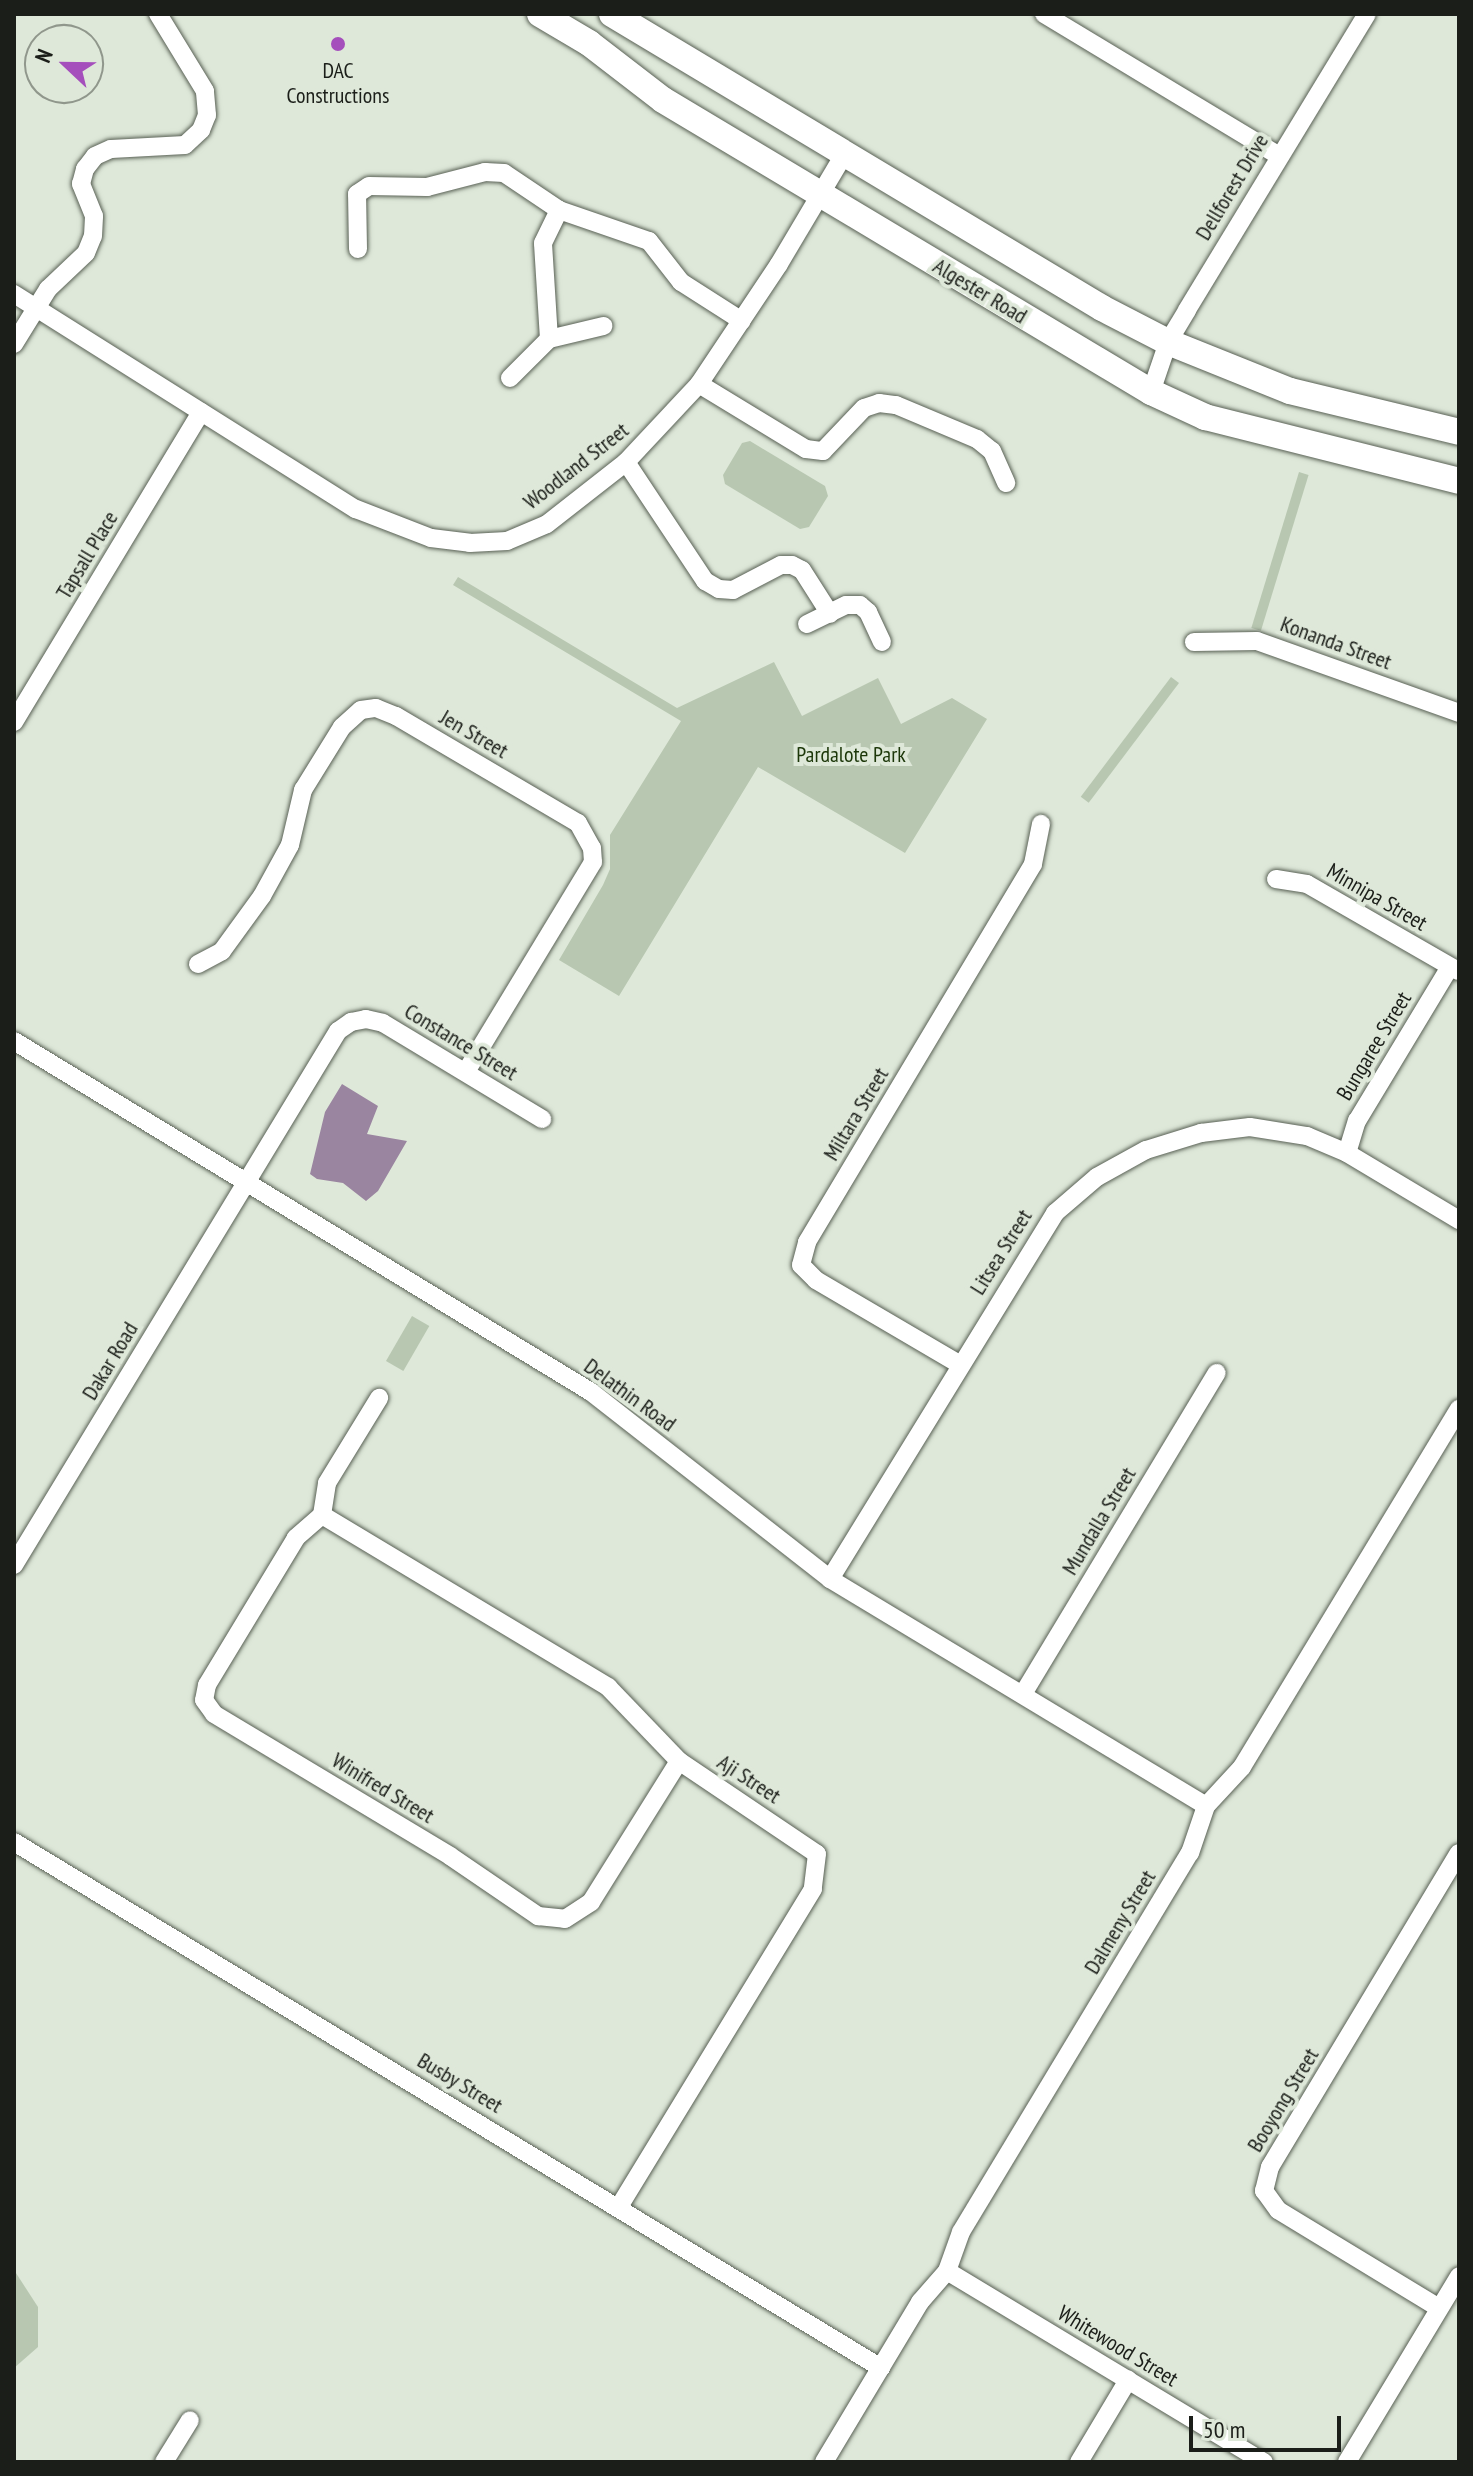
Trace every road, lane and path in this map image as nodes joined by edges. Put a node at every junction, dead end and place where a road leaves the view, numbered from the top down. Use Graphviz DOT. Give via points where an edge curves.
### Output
graph roads {
  1 [pos="158,14"];
  2 [pos="540,14"];
  3 [pos="612,14"];
  4 [pos="1044,14"];
  5 [pos="1367,14"];
  6 [pos="845,153"];
  7 [pos="1279,156"];
  8 [pos="820,195"];
  9 [pos="559,210"];
  10 [pos="358,249"];
  11 [pos="14,294"];
  12 [pos="35,309"];
  13 [pos="742,321"];
  14 [pos="603,326"];
  15 [pos="549,339"];
  16 [pos="1168,342"];
  17 [pos="14,344"];
  18 [pos="510,378"];
  19 [pos="699,384"];
  20 [pos="1151,392"];
  21 [pos="201,412"];
  22 [pos="1459,432"];
  23 [pos="626,462"];
  24 [pos="1459,481"];
  25 [pos="1006,483"];
  26 [pos="830,614"];
  27 [pos="807,624"];
  28 [pos="882,642"];
  29 [pos="1194,642"];
  30 [pos="1459,713"];
  31 [pos="14,722"];
  32 [pos="1041,824"];
  33 [pos="1276,879"];
  34 [pos="198,964"];
  35 [pos="1454,970"];
  36 [pos="14,1041"];
  37 [pos="466,1072"];
  38 [pos="542,1119"];
  39 [pos="1347,1153"];
  40 [pos="247,1181"];
  41 [pos="1459,1220"];
  42 [pos="959,1364"];
  43 [pos="1217,1373"];
  44 [pos="379,1398"];
  45 [pos="1459,1408"];
  46 [pos="322,1515"];
  47 [pos="14,1565"];
  48 [pos="830,1579"];
  49 [pos="1023,1694"];
  50 [pos="679,1761"];
  51 [pos="1206,1806"];
  52 [pos="14,1842"];
  53 [pos="1459,1853"];
  54 [pos="619,2207"];
  55 [pos="947,2271"];
  56 [pos="1459,2276"];
  57 [pos="1439,2308"];
  58 [pos="881,2368"];
  59 [pos="1128,2380"];
  60 [pos="190,2420"];
  61 [pos="169,2460"];
  62 [pos="824,2462"];
  63 [pos="1079,2462"];
  64 [pos="1264,2462"];
  65 [pos="1347,2462"];
  1 -- 12 [label="street" via="205,91 207,115 201,130 185,145 111,149 95,156 81,184 94,216 93,236 86,253"];
  2 -- 8 [label="main road, Algester Road" via="589,43 663,100"];
  3 -- 6 [label="main road"];
  4 -- 7 [label="street"];
  5 -- 7 [label="street, Dellforest Drive"];
  6 -- 8 [label="street, Woodland Street"];
  6 -- 16 [label="main road"];
  7 -- 16 [label="street, Dellforest Drive"];
  8 -- 13 [label="street, Woodland Street"];
  8 -- 20 [label="main road, Algester Road"];
  9 -- 10 [label="street" via="504,173 485,172 427,187 369,186 357,194"];
  9 -- 13 [label="street" via="649,241 681,282"];
  9 -- 15 [label="street" via="543,243"];
  11 -- 12 [label="street, Woodland Street"];
  12 -- 17 [label="street"];
  12 -- 21 [label="street, Woodland Street"];
  13 -- 19 [label="street, Woodland Street"];
  14 -- 15 [label="street"];
  15 -- 18 [label="street"];
  16 -- 20 [label="street, Dellforest Drive"];
  16 -- 22 [label="main road" via="1290,391"];
  19 -- 23 [label="street, Woodland Street"];
  19 -- 25 [label="street" via="806,449 823,451 864,408 896,405 977,439 992,451"];
  20 -- 24 [label="main road, Algester Road" via="1205,417"];
  21 -- 23 [label="street, Woodland Street" via="356,509 431,538 470,543 507,541 547,524"];
  21 -- 31 [label="street, Tapsall Place"];
  23 -- 26 [label="street" via="705,581 733,590 781,565 792,565 802,570"];
  26 -- 27 [label="street"];
  26 -- 28 [label="street" via="846,605 860,605"];
  29 -- 30 [label="street, Konanda Street" via="1257,641"];
  32 -- 42 [label="street, Miltara Street" via="1033,864 807,1242 801,1265 816,1280"];
  33 -- 35 [label="street, Minnipa Street" via="1307,884"];
  34 -- 37 [label="street, Jen Street" via="222,951 262,896 290,845 303,790 342,727 361,710 376,708 396,716 578,823 592,848 593,862"];
  35 -- 39 [label="street, Bungaree Street" via="1357,1121"];
  36 -- 40 [label="street, Delathin Road"];
  37 -- 38 [label="street, Constance Street"];
  37 -- 40 [label="street, Constance Street" via="383,1023 351,1022 338,1031"];
  39 -- 41 [label="street, Litsea Street"];
  39 -- 42 [label="street, Litsea Street" via="1307,1136 1250,1127 1201,1133 1146,1150 1097,1177 1055,1213"];
  40 -- 47 [label="street, Dakar Road"];
  40 -- 48 [label="street, Delathin Road" via="591,1392"];
  42 -- 48 [label="street, Litsea Street"];
  43 -- 49 [label="street, Mundalla Street"];
  44 -- 46 [label="street" via="327,1483"];
  45 -- 51 [label="street, Dalmeny Street" via="1242,1767"];
  46 -- 50 [label="street, Aji Street" via="608,1687"];
  46 -- 50 [label="street, Winifred Street" via="296,1538 207,1685 204,1700 214,1714 450,1856 538,1916 565,1919 591,1902"];
  48 -- 49 [label="street, Delathin Road"];
  49 -- 51 [label="street, Delathin Road"];
  50 -- 54 [label="street, Aji Street" via="817,1854 813,1889"];
  51 -- 55 [label="street, Dalmeny Street" via="1190,1853 961,2232"];
  52 -- 54 [label="street, Busby Street"];
  53 -- 57 [label="street, Booyong Street" via="1270,2167 1264,2191 1278,2210"];
  54 -- 58 [label="street, Busby Street"];
  55 -- 58 [label="street, Dalmeny Street" via="920,2302"];
  55 -- 59 [label="street, Whitewood Street"];
  56 -- 57 [label="street"];
  57 -- 65 [label="street"];
  58 -- 62 [label="street, Dalmeny Street"];
  59 -- 63 [label="street"];
  59 -- 64 [label="street, Whitewood Street"];
  60 -- 61 [label="street"];
}
